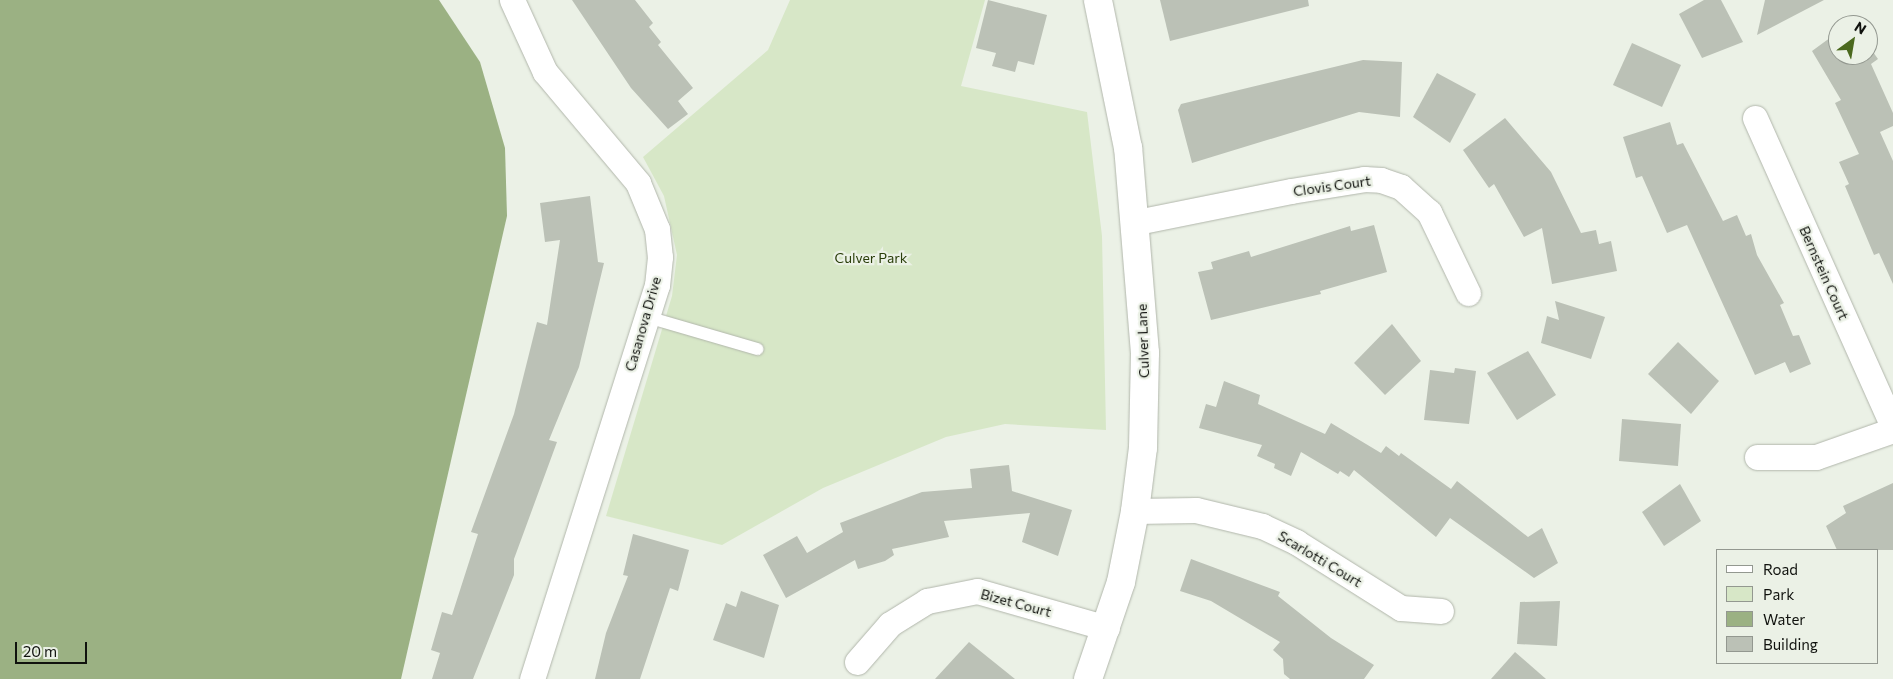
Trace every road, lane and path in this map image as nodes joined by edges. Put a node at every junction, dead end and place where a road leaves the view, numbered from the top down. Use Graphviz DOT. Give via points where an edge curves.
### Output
graph roads {
  1 [pos="512,0"];
  2 [pos="1098,0"];
  3 [pos="1755,118"];
  4 [pos="1137,222"];
  5 [pos="1468,293"];
  6 [pos="647,317"];
  7 [pos="758,350"];
  8 [pos="1893,429"];
  9 [pos="1757,457"];
  10 [pos="1135,511"];
  11 [pos="1441,611"];
  12 [pos="1107,628"];
  13 [pos="857,662"];
  14 [pos="532,679"];
  15 [pos="1088,679"];
  1 -- 6 [label="street, Casanova Drive" via="545,72 568,105 610,147 649,203 660,257"];
  2 -- 4 [label="street, Culver Lane" via="1128,148"];
  3 -- 8 [label="street, Bernstein Court"];
  4 -- 5 [label="street, Clovis Court" via="1291,191 1380,180 1400,187 1429,212"];
  4 -- 10 [label="street, Culver Lane" via="1145,353 1143,448"];
  6 -- 7 [label="lane"];
  6 -- 14 [label="street, Casanova Drive"];
  8 -- 9 [label="street" via="1816,457"];
  10 -- 11 [label="street, Scarlotti Court" via="1196,510 1262,526 1296,542 1401,608"];
  10 -- 12 [label="street, Culver Lane"];
  12 -- 13 [label="street, Bizet Court" via="977,591 928,601 890,624"];
  12 -- 15 [label="street, Culver Lane"];
}
